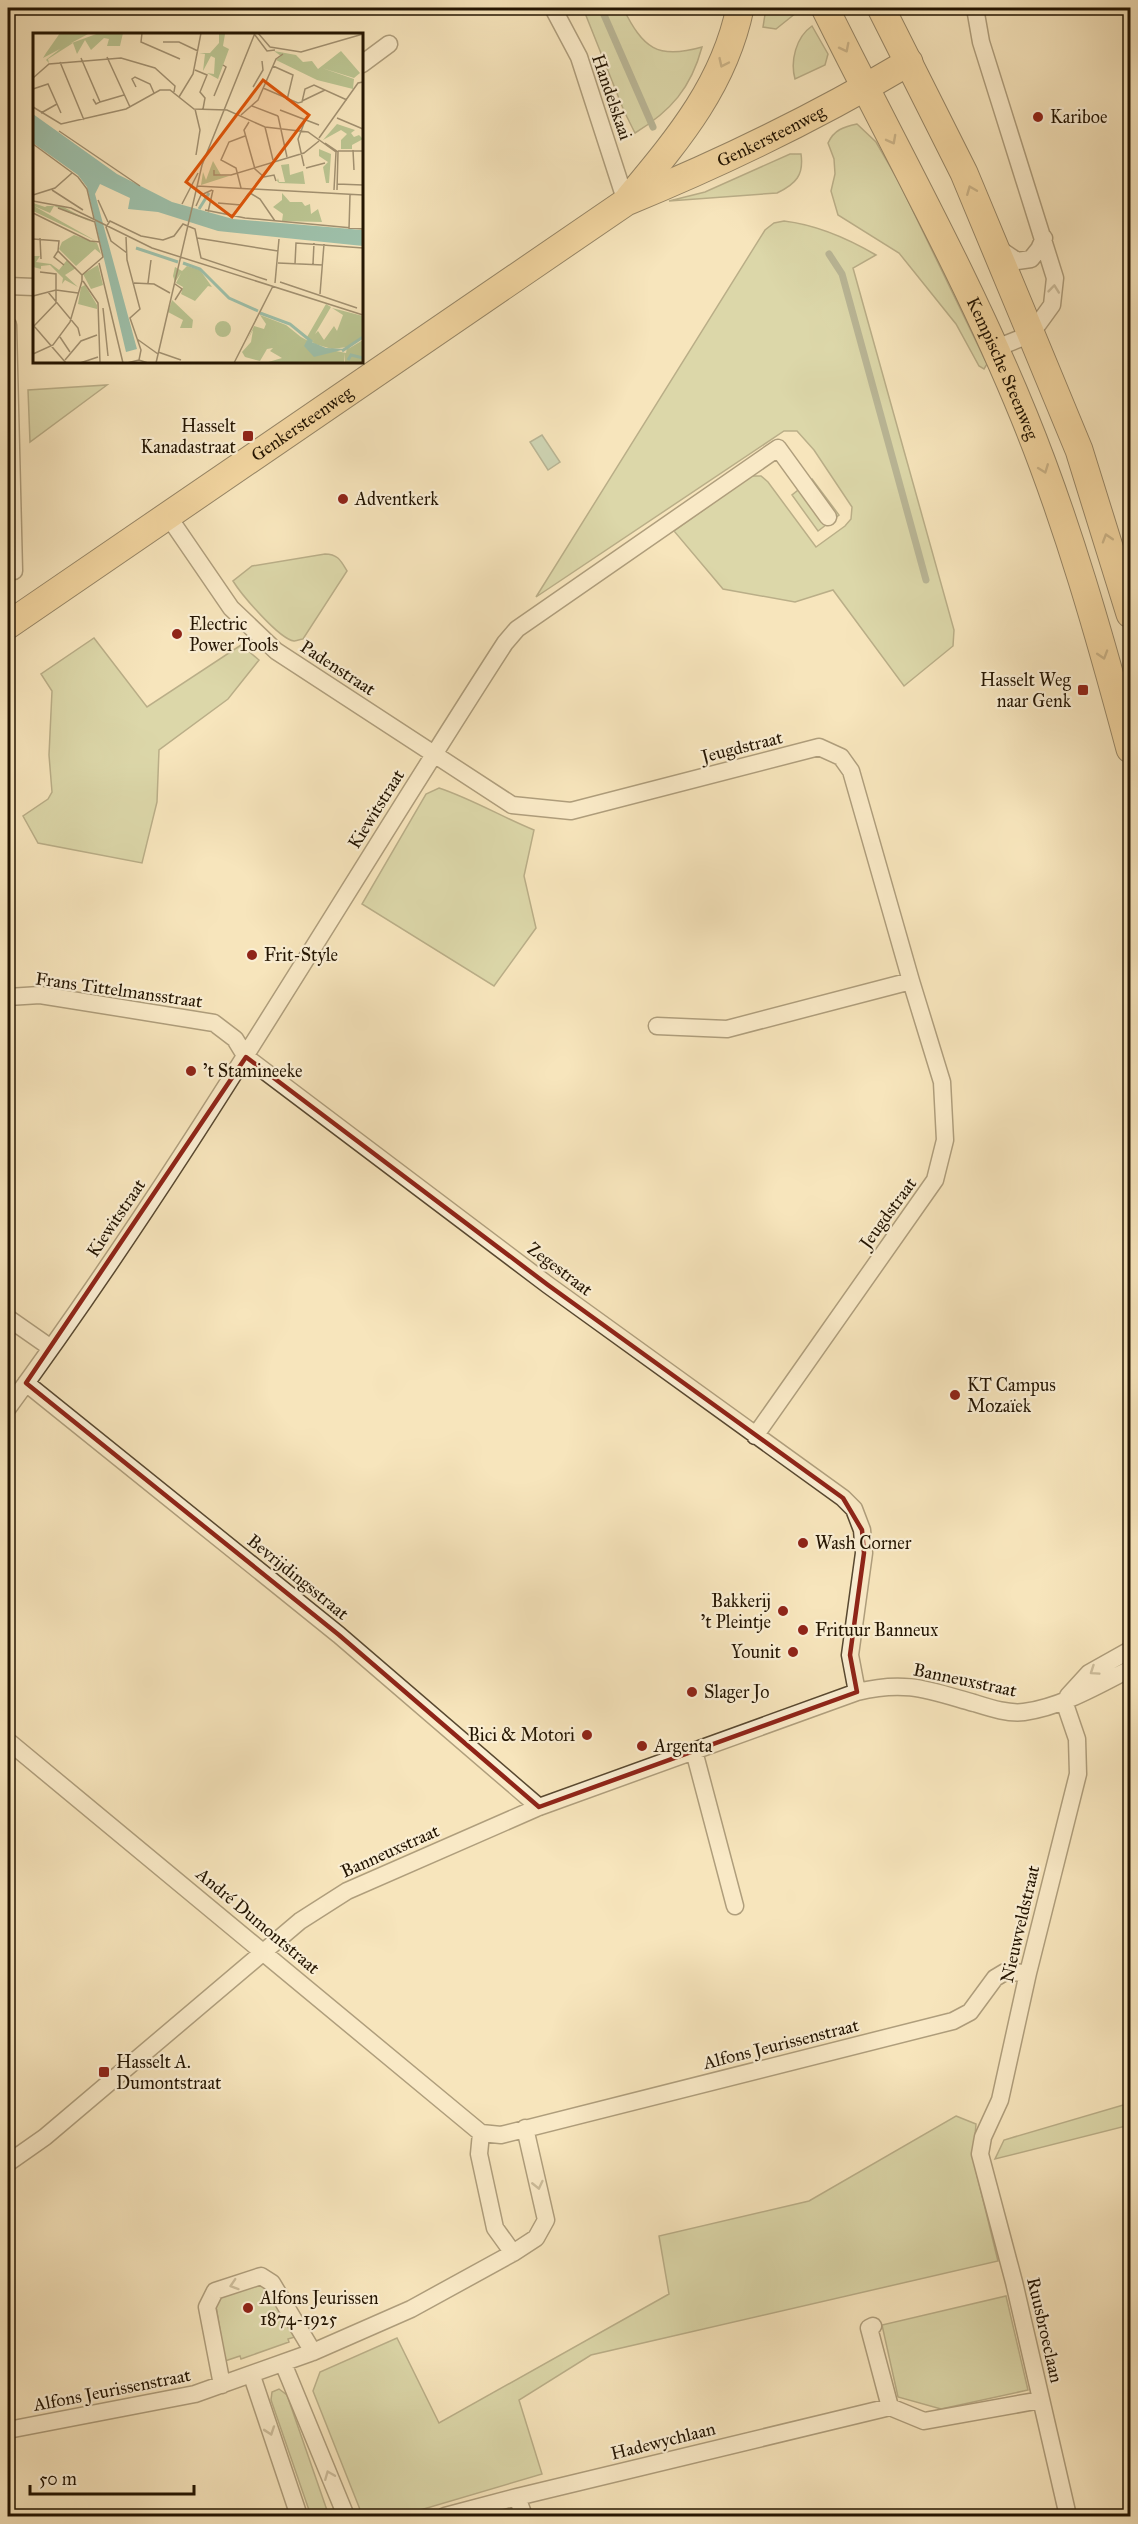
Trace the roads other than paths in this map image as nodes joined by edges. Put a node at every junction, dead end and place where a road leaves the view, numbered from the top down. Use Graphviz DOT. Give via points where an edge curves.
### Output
graph roads {
  1 [pos="553,8"];
  2 [pos="740,8"];
  3 [pos="825,8"];
  4 [pos="881,8"];
  5 [pos="975,8"];
  6 [pos="389,44"];
  7 [pos="909,62"];
  8 [pos="363,63"];
  9 [pos="865,88"];
  10 [pos="626,202"];
  11 [pos="1044,238"];
  12 [pos="993,245"];
  13 [pos="8,286"];
  14 [pos="33,287"];
  15 [pos="8,325"];
  16 [pos="1031,334"];
  17 [pos="994,349"];
  18 [pos="168,516"];
  19 [pos="828,517"];
  20 [pos="14,571"];
  21 [pos="1131,614"];
  22 [pos="8,625"];
  23 [pos="1131,749"];
  24 [pos="434,753"];
  25 [pos="911,981"];
  26 [pos="8,997"];
  27 [pos="657,1026"];
  28 [pos="246,1057"];
  29 [pos="8,1318"];
  30 [pos="51,1348"];
  31 [pos="26,1383"];
  32 [pos="8,1408"];
  33 [pos="755,1436"];
  34 [pos="1131,1650"];
  35 [pos="1131,1669"];
  36 [pos="857,1692"];
  37 [pos="1064,1701"];
  38 [pos="8,1741"];
  39 [pos="694,1750"];
  40 [pos="539,1807"];
  41 [pos="735,1906"];
  42 [pos="265,1952"];
  43 [pos="1028,1973"];
  44 [pos="525,2128"];
  45 [pos="481,2133"];
  46 [pos="980,2154"];
  47 [pos="8,2163"];
  48 [pos="513,2253"];
  49 [pos="873,2326"];
  50 [pos="313,2352"];
  51 [pos="283,2364"];
  52 [pos="252,2376"];
  53 [pos="222,2385"];
  54 [pos="1041,2400"];
  55 [pos="890,2406"];
  56 [pos="8,2430"];
  57 [pos="517,2497"];
  58 [pos="299,2517"];
  59 [pos="346,2517"];
  60 [pos="445,2517"];
  61 [pos="524,2517"];
  62 [pos="1068,2517"];
  1 -- 10 [label="street, Handelskaai" via="579,57"];
  2 -- 10 [label="main road, Genkersteenweg, one-way" via="727,55 707,97"];
  3 -- 9 [label="main road, Kempische Steenweg, one-way"];
  4 -- 7 [label="main road"];
  5 -- 11 [label="street" via="985,53"];
  6 -- 8 [label="street"];
  7 -- 9 [label="main road, Genkersteenweg"];
  12 -- 7 [label="main road, one-way" via="964,174"];
  9 -- 10 [label="main road, Genkersteenweg" via="706,169"];
  9 -- 17 [label="main road, Kempische Steenweg, one-way" via="932,214"];
  10 -- 18 [label="main road, Genkersteenweg"];
  11 -- 12 [label="street" via="1031,259 1017,261"];
  16 -- 11 [label="street, one-way" via="1052,305 1055,278"];
  12 -- 16 [label="main road"];
  13 -- 14 [label="street"];
  15 -- 20 [label="street"];
  16 -- 17 [label="street"];
  21 -- 16 [label="main road, one-way" via="1079,450"];
  17 -- 23 [label="main road, Kempische Steenweg, one-way" via="1061,514"];
  18 -- 22 [label="main road, Genkersteenweg"];
  18 -- 24 [label="street, Padenstraat" via="231,608 276,651"];
  19 -- 24 [label="street, Kiewitstraat" via="778,448 517,628"];
  24 -- 25 [label="street, Jeugdstraat" via="512,805 571,810 819,747 841,757 851,771"];
  24 -- 28 [label="street, Kiewitstraat"];
  25 -- 27 [label="street" via="727,1029"];
  25 -- 33 [label="street, Jeugdstraat" via="942,1082 945,1140 935,1180"];
  26 -- 28 [label="street, Frans Tittelmansstraat" via="40,995 214,1023 235,1039"];
  28 -- 30 [label="street, Kiewitstraat"];
  28 -- 33 [label="street, Zegestraat"];
  29 -- 30 [label="street"];
  30 -- 31 [label="street, Kiewitstraat"];
  31 -- 32 [label="street, Kiewitstraat"];
  31 -- 40 [label="street, Bevrijdingsstraat" via="330,1628"];
  33 -- 36 [label="street, Zegestraat" via="854,1509 862,1530 864,1553 850,1655"];
  34 -- 37 [label="street, one-way" via="1089,1673"];
  35 -- 37 [label="street, Banneuxstraat"];
  36 -- 37 [label="street, Banneuxstraat" via="884,1686 918,1687 997,1710 1023,1712"];
  36 -- 39 [label="street, Banneuxstraat"];
  37 -- 43 [label="street, Nieuwveldstraat" via="1077,1739 1077,1774"];
  38 -- 42 [label="street, André Dumontstraat"];
  39 -- 40 [label="street, Banneuxstraat"];
  39 -- 41 [label="street"];
  40 -- 42 [label="street, Banneuxstraat" via="347,1891 300,1921"];
  42 -- 45 [label="street, André Dumontstraat"];
  42 -- 47 [label="street, Banneuxstraat" via="45,2137"];
  43 -- 44 [label="street, Alfons Jeurissenstraat" via="1005,1972 995,1978 970,2012 952,2021"];
  43 -- 46 [label="street, Nieuwveldstraat" via="1000,2100 983,2137"];
  44 -- 45 [label="street, Alfons Jeurissenstraat" via="501,2135"];
  44 -- 48 [label="street, Alfons Jeurissenstraat, one-way" via="546,2220 536,2238"];
  45 -- 48 [label="street" via="479,2154 495,2228"];
  46 -- 54 [label="street, Ruusbroeclaan"];
  48 -- 50 [label="street, Alfons Jeurissenstraat" via="411,2309"];
  49 -- 55 [label="street" via="869,2328"];
  50 -- 51 [label="street, Alfons Jeurissenstraat"];
  50 -- 53 [label="street, one-way" via="272,2283 261,2277 215,2291 207,2307"];
  51 -- 52 [label="street, Alfons Jeurissenstraat"];
  59 -- 51 [label="street, one-way"];
  52 -- 53 [label="street, Alfons Jeurissenstraat"];
  52 -- 58 [label="street, one-way"];
  53 -- 56 [label="street, Alfons Jeurissenstraat" via="195,2394"];
  54 -- 55 [label="street" via="924,2421"];
  54 -- 62 [label="street, Ruusbroeclaan"];
  55 -- 57 [label="street, Hadewychlaan"];
  57 -- 60 [label="street, Hadewychlaan"];
  57 -- 61 [label="street"];
}
